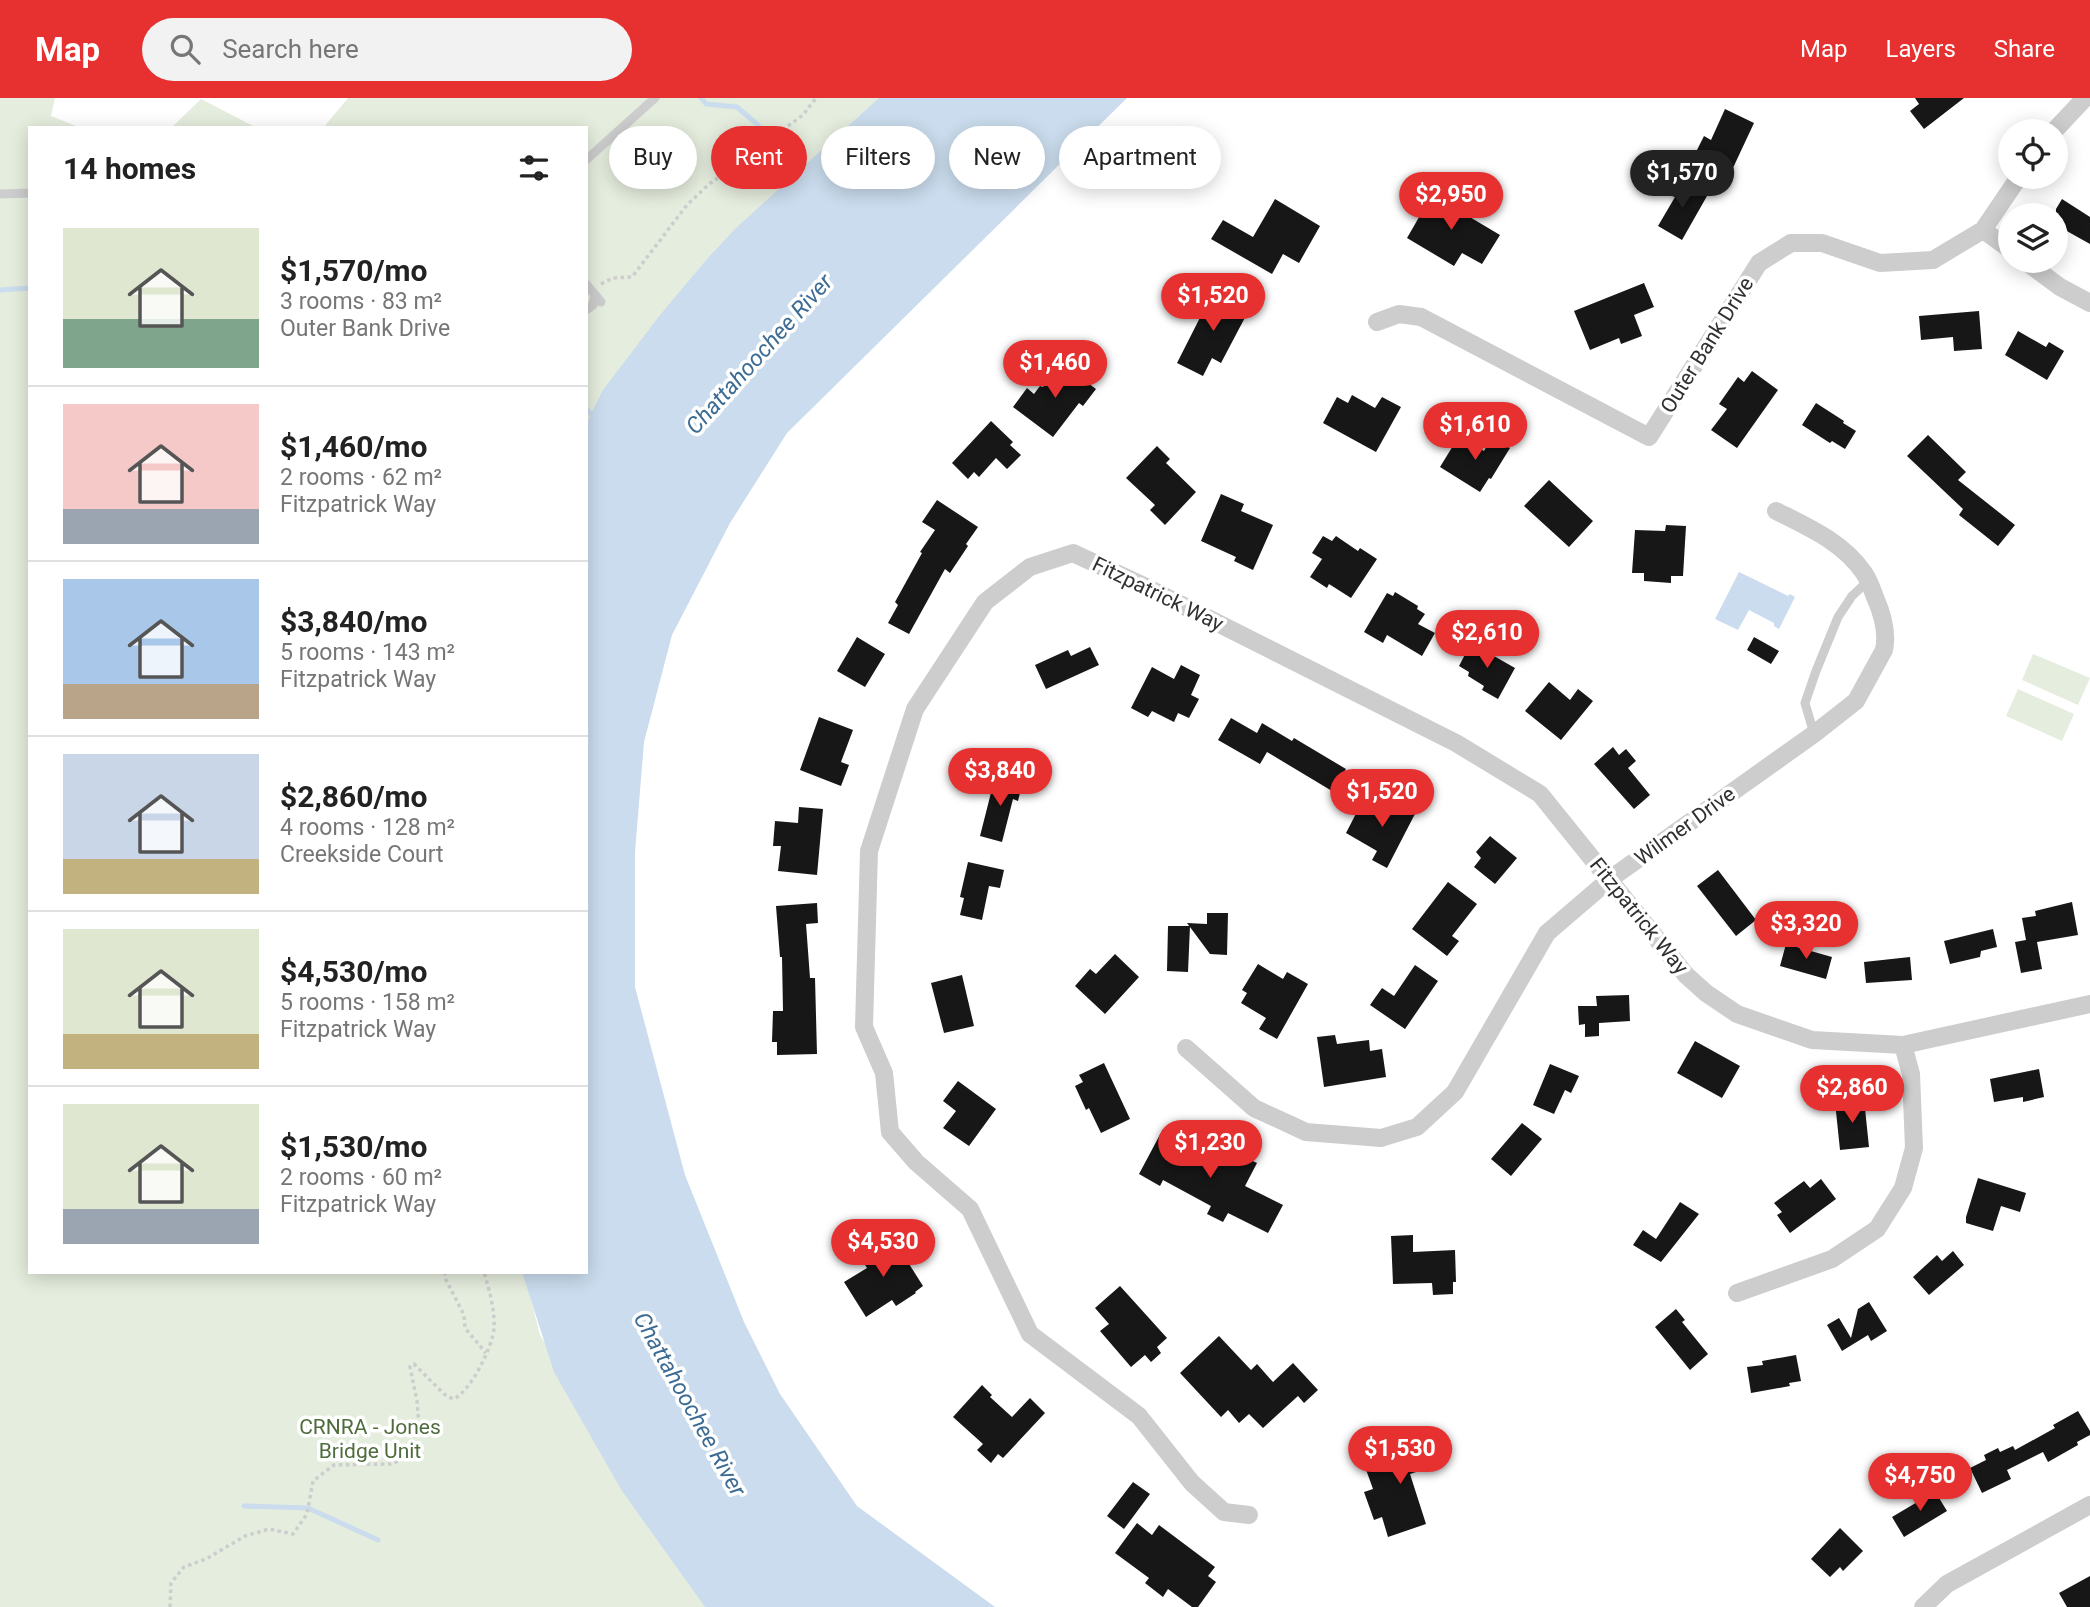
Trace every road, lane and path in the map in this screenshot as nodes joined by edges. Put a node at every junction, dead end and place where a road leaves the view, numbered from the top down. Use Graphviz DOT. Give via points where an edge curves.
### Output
graph roads {
  1 [pos="655,98"];
  2 [pos="816,98"];
  3 [pos="2085,98"];
  4 [pos="2065,119"];
  5 [pos="588,158"];
  6 [pos="2011,189"];
  7 [pos="28,193"];
  8 [pos="0,194"];
  9 [pos="1983,229"];
  10 [pos="1998,240"];
  11 [pos="2041,273"];
  12 [pos="593,292"];
  13 [pos="2090,303"];
  14 [pos="588,309"];
  15 [pos="1377,321"];
  16 [pos="1776,511"];
  17 [pos="1868,581"];
  18 [pos="1814,734"];
  19 [pos="1610,879"];
  20 [pos="2090,1004"];
  21 [pos="1903,1045"];
  22 [pos="1186,1048"];
  23 [pos="445,1274"];
  24 [pos="485,1274"];
  25 [pos="1737,1293"];
  26 [pos="486,1353"];
  27 [pos="2090,1504"];
  28 [pos="1248,1515"];
  29 [pos="170,1607"];
  30 [pos="1923,1607"];
  1 -- 5 [label="lane"];
  2 -- 12 [label="path" via="803,115 752,148 687,205 632,277 613,278"];
  3 -- 4 [label="street"];
  6 -- 9 [label="street, Outer Bank Drive"];
  7 -- 8 [label="lane"];
  9 -- 10 [label="street"];
  9 -- 15 [label="street, Outer Bank Drive" via="1933,260 1880,263 1822,243 1791,243 1759,263 1649,437 1421,317 1399,314"];
  11 -- 13 [label="street"];
  12 -- 14 [label="lane" via="593,305"];
  16 -- 17 [label="street, Wilmer Drive" via="1828,538 1852,558"];
  17 -- 18 [label="lane" via="1838,617 1816,671 1805,703"];
  17 -- 18 [label="street, Wilmer Drive" via="1882,612 1884,650 1856,701"];
  18 -- 19 [label="street, Wilmer Drive"];
  19 -- 21 [label="street, Fitzpatrick Way" via="1686,975 1737,1014 1812,1040"];
  19 -- 22 [label="street, Wilmer Drive" via="1547,933 1455,1092 1416,1127 1381,1138 1306,1132 1254,1108"];
  19 -- 28 [label="street, Fitzpatrick Way" via="1540,794 1456,743 1073,553 1030,568 985,602 915,709 869,851 864,1027 884,1073 890,1132 916,1162 970,1209 1030,1334 1139,1416 1192,1483 1224,1512"];
  20 -- 21 [label="street, Fitzpatrick Way"];
  21 -- 25 [label="street" via="1911,1074 1914,1148 1903,1188 1877,1229 1832,1259"];
  23 -- 26 [label="path" via="464,1315 465,1328"];
  24 -- 26 [label="path" via="494,1330"];
  26 -- 29 [label="path" via="470,1385 453,1398 414,1364 410,1367 419,1426 408,1457 391,1464 334,1465 313,1481 307,1514 293,1534 269,1529 245,1536 184,1567 171,1584"];
  27 -- 30 [label="street" via="1947,1584"];
}
